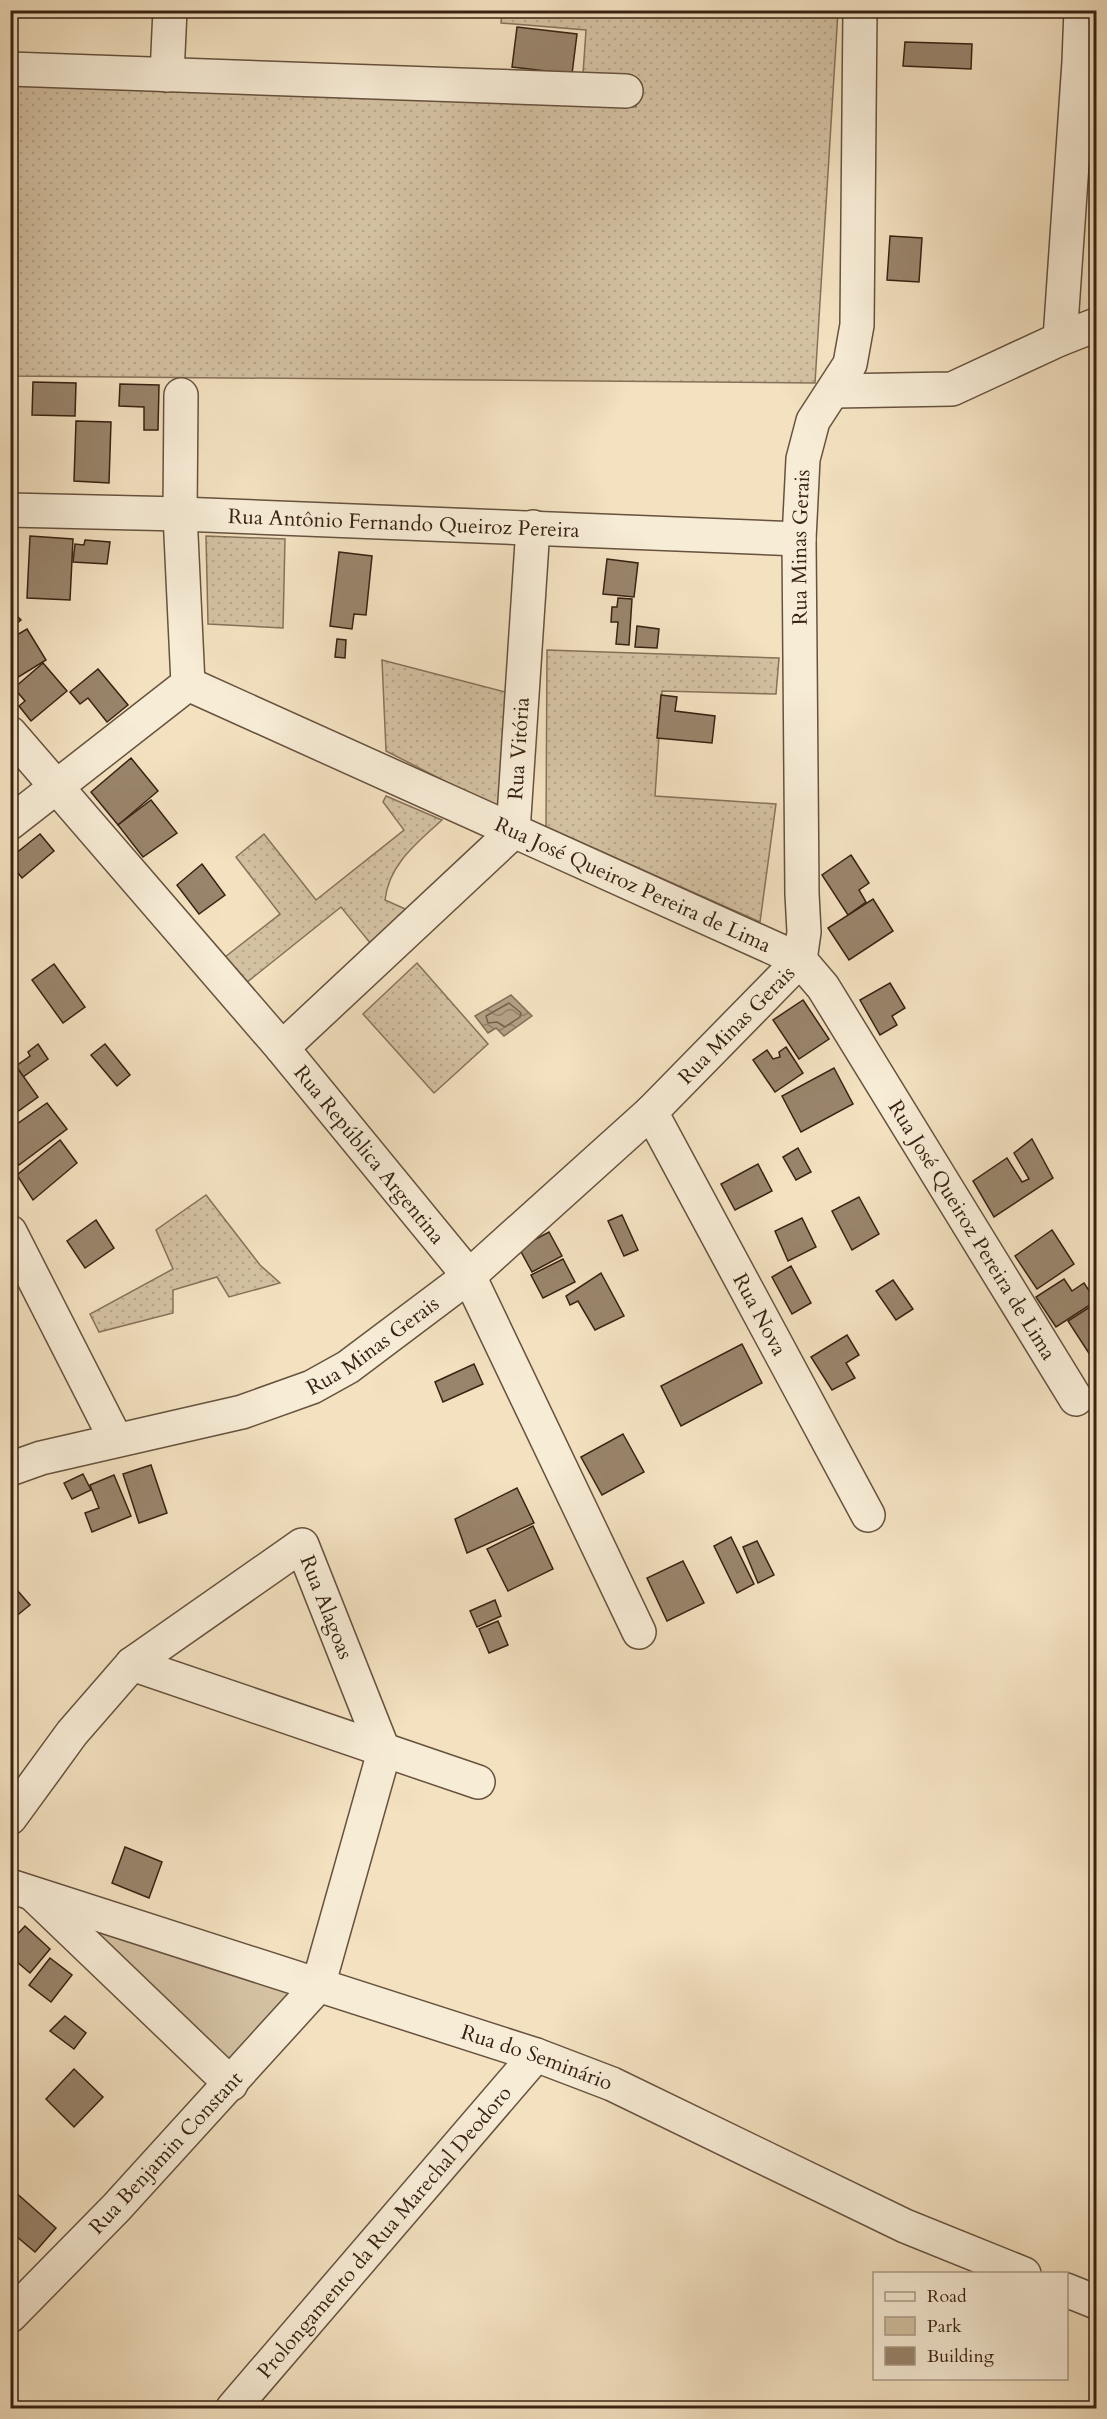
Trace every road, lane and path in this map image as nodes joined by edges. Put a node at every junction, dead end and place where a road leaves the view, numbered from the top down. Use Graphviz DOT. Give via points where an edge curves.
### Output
graph roads {
  1 [pos="170,10"];
  2 [pos="860,10"];
  3 [pos="1085,12"];
  4 [pos="1079,62"];
  5 [pos="10,69"];
  6 [pos="167,75"];
  7 [pos="626,91"];
  8 [pos="1096,100"];
  9 [pos="1096,325"];
  10 [pos="1060,339"];
  11 [pos="834,391"];
  12 [pos="181,395"];
  13 [pos="10,510"];
  14 [pos="180,514"];
  15 [pos="533,527"];
  16 [pos="799,538"];
  17 [pos="188,684"];
  18 [pos="10,734"];
  19 [pos="57,786"];
  20 [pos="10,823"];
  21 [pos="513,832"];
  22 [pos="800,960"];
  23 [pos="282,1048"];
  24 [pos="651,1112"];
  25 [pos="10,1232"];
  26 [pos="469,1276"];
  27 [pos="1076,1399"];
  28 [pos="116,1440"];
  29 [pos="10,1468"];
  30 [pos="868,1515"];
  31 [pos="639,1632"];
  32 [pos="132,1664"];
  33 [pos="384,1752"];
  34 [pos="478,1782"];
  35 [pos="10,1818"];
  36 [pos="20,1889"];
  37 [pos="318,1986"];
  38 [pos="537,2055"];
  39 [pos="231,2084"];
  40 [pos="1018,2272"];
  41 [pos="1068,2291"];
  42 [pos="1096,2302"];
  43 [pos="10,2316"];
  44 [pos="234,2409"];
  1 -- 6 [label="street"];
  2 -- 11 [label="street, Rua Minas Gerais" via="857,325 850,364"];
  3 -- 4 [label="street"];
  4 -- 8 [label="street"];
  4 -- 10 [label="street"];
  5 -- 6 [label="street"];
  6 -- 7 [label="street"];
  9 -- 10 [label="street"];
  10 -- 11 [label="street" via="952,389"];
  11 -- 16 [label="street, Rua Minas Gerais" via="813,421 803,459"];
  12 -- 14 [label="street"];
  13 -- 14 [label="street, Rua Antônio Fernando Queiroz Pereira"];
  14 -- 15 [label="street, Rua Antônio Fernando Queiroz Pereira"];
  14 -- 17 [label="street"];
  15 -- 16 [label="street, Rua Antônio Fernando Queiroz Pereira"];
  15 -- 21 [label="street, Rua Vitória"];
  16 -- 22 [label="street, Rua Minas Gerais" via="804,932"];
  17 -- 19 [label="street"];
  17 -- 21 [label="street, Rua José Queiroz Pereira de Lima"];
  18 -- 19 [label="street, Rua República Argentina"];
  19 -- 20 [label="street"];
  19 -- 23 [label="street, Rua República Argentina"];
  21 -- 22 [label="street, Rua José Queiroz Pereira de Lima"];
  21 -- 23 [label="street"];
  22 -- 24 [label="street, Rua Minas Gerais"];
  22 -- 27 [label="street, Rua José Queiroz Pereira de Lima" via="823,987"];
  23 -- 26 [label="street, Rua República Argentina"];
  24 -- 26 [label="street, Rua Minas Gerais"];
  24 -- 30 [label="street, Rua Nova"];
  25 -- 28 [label="street"];
  26 -- 28 [label="street, Rua Minas Gerais" via="348,1367 312,1388 242,1412"];
  26 -- 31 [label="street, Rua República Argentina"];
  28 -- 29 [label="street, Rua Minas Gerais"];
  32 -- 33 [label="street"];
  32 -- 33 [label="street, Rua Alagoas" via="302,1545"];
  32 -- 35 [label="street, Rua Alagoas" via="72,1733"];
  33 -- 34 [label="street"];
  33 -- 37 [label="street"];
  36 -- 37 [label="street, Rua do Seminário"];
  36 -- 39 [label="street, Rua do Seminário"];
  37 -- 38 [label="street, Rua do Seminário"];
  37 -- 39 [label="street, Rua Benjamin Constant"];
  38 -- 40 [label="street, Rua do Seminário" via="612,2084 905,2226"];
  38 -- 44 [label="street, Prolongamento da Rua Marechal Deodoro"];
  39 -- 43 [label="street, Rua Benjamin Constant"];
  41 -- 42 [label="street"];
}
